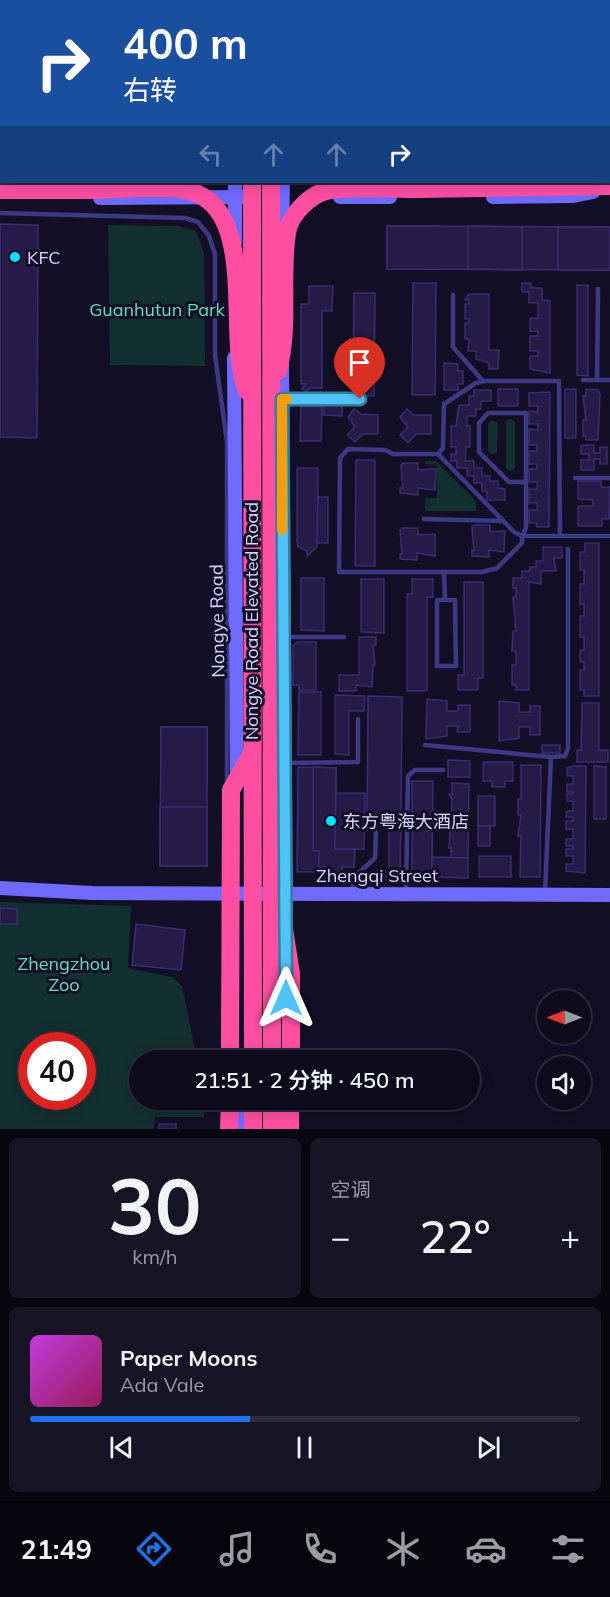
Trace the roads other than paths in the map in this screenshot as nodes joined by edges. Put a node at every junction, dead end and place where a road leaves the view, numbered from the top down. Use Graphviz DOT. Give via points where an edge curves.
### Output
graph roads {
  1 [pos="236,183"];
  2 [pos="252,183"];
  3 [pos="271,183"];
  4 [pos="283,183"];
  5 [pos="610,187"];
  6 [pos="0,190"];
  7 [pos="235,197"];
  8 [pos="282,197"];
  9 [pos="0,198"];
  10 [pos="0,213"];
  11 [pos="597,289"];
  12 [pos="453,295"];
  13 [pos="583,380"];
  14 [pos="597,380"];
  15 [pos="610,380"];
  16 [pos="483,381"];
  17 [pos="276,397"];
  18 [pos="360,399"];
  19 [pos="252,405"];
  20 [pos="438,454"];
  21 [pos="575,478"];
  22 [pos="610,478"];
  23 [pos="526,482"];
  24 [pos="424,519"];
  25 [pos="503,520"];
  26 [pos="522,536"];
  27 [pos="560,536"];
  28 [pos="610,536"];
  29 [pos="568,549"];
  30 [pos="444,572"];
  31 [pos="445,600"];
  32 [pos="284,637"];
  33 [pos="344,637"];
  34 [pos="358,719"];
  35 [pos="425,745"];
  36 [pos="253,751"];
  37 [pos="551,757"];
  38 [pos="284,763"];
  39 [pos="443,770"];
  40 [pos="376,832"];
  41 [pos="272,856"];
  42 [pos="0,888"];
  43 [pos="232,893"];
  44 [pos="286,893"];
  45 [pos="353,893"];
  46 [pos="406,894"];
  47 [pos="545,894"];
  48 [pos="610,895"];
  49 [pos="230,1050"];
  50 [pos="239,1050"];
  51 [pos="253,1050"];
  52 [pos="272,1050"];
  53 [pos="285,1050"];
  54 [pos="291,1050"];
  55 [pos="230,1110"];
  56 [pos="239,1110"];
  57 [pos="253,1110"];
  58 [pos="272,1110"];
  59 [pos="285,1110"];
  60 [pos="290,1110"];
  61 [pos="230,1129"];
  62 [pos="239,1129"];
  63 [pos="253,1129"];
  64 [pos="272,1129"];
  65 [pos="284,1129"];
  66 [pos="290,1129"];
  1 -- 7 [label="street, Nongye Road"];
  2 -- 19 [label="highway, Nongye Road Elevated Road, bridge"];
  3 -- 17 [label="highway, Nongye Road Elevated Road, bridge"];
  4 -- 8 [label="street"];
  5 -- 8 [label="street" via="573,196"];
  5 -- 17 [label="highway, bridge" via="330,190 310,198 287,232 284,346"];
  6 -- 19 [label="highway, bridge" via="180,189 218,208 228,225 233,249 239,366"];
  7 -- 8 [label="street"];
  7 -- 9 [label="street"];
  7 -- 43 [label="street, Nongye Road"];
  8 -- 17 [label="street"];
  10 -- 43 [label="lane" via="185,218 198,222 209,236 215,254 215,355 227,442"];
  11 -- 14 [label="lane"];
  12 -- 16 [label="lane" via="453,346"];
  13 -- 14 [label="lane"];
  14 -- 15 [label="lane"];
  16 -- 20 [label="lane" via="444,404 442,448"];
  16 -- 27 [label="lane" via="559,381"];
  17 -- 18 [label="lane"];
  17 -- 32 [label="street"];
  17 -- 41 [label="highway, Nongye Road Elevated Road, bridge"];
  19 -- 36 [label="highway, Nongye Road Elevated Road, bridge"];
  20 -- 25 [label="lane"];
  20 -- 30 [label="lane" via="348,449 340,458 339,572"];
  21 -- 22 [label="lane"];
  23 -- 23 [label="lane" via="526,413 488,412 479,423 479,452 509,482"];
  23 -- 26 [label="lane" via="526,528"];
  24 -- 25 [label="lane"];
  25 -- 26 [label="lane"];
  26 -- 27 [label="lane"];
  26 -- 30 [label="lane" via="522,543 497,568"];
  27 -- 28 [label="lane"];
  29 -- 37 [label="lane" via="568,748 565,756"];
  30 -- 31 [label="lane"];
  31 -- 31 [label="lane" via="437,600 437,666 456,666 455,600"];
  32 -- 33 [label="lane"];
  32 -- 38 [label="street"];
  34 -- 38 [label="lane" via="358,762"];
  35 -- 37 [label="lane"];
  36 -- 49 [label="highway, bridge" via="231,790"];
  36 -- 51 [label="highway, Nongye Road Elevated Road, bridge"];
  37 -- 47 [label="lane"];
  38 -- 44 [label="street"];
  39 -- 46 [label="lane" via="415,770 408,776"];
  40 -- 45 [label="lane" via="375,858 353,878"];
  41 -- 52 [label="highway, Nongye Road Elevated Road, bridge"];
  41 -- 54 [label="highway, bridge" via="291,974"];
  42 -- 43 [label="street, Zhengqi Street" via="92,893"];
  43 -- 44 [label="street, Zhengqi Street"];
  43 -- 50 [label="street, Nongye Road"];
  44 -- 45 [label="street, Zhengqi Street"];
  44 -- 53 [label="street"];
  45 -- 46 [label="street, Zhengqi Street"];
  46 -- 47 [label="street, Zhengqi Street"];
  47 -- 48 [label="street, Zhengqi Street"];
  55 -- 61 [label="highway"];
  56 -- 62 [label="street"];
  57 -- 63 [label="highway"];
  58 -- 64 [label="highway"];
  59 -- 65 [label="street"];
  60 -- 66 [label="highway"];
}
